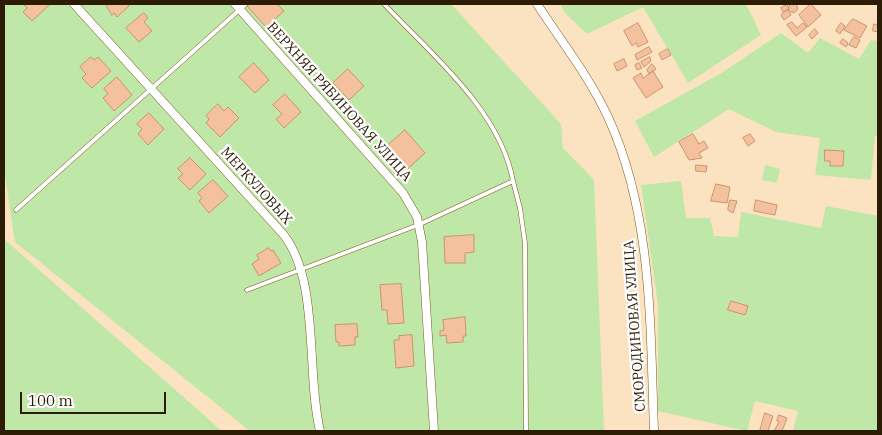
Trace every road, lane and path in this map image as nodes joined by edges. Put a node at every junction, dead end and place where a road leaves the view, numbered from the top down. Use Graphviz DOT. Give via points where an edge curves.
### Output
graph roads {
  1 [pos="74,4"];
  2 [pos="384,4"];
  3 [pos="537,4"];
  4 [pos="240,6"];
  5 [pos="151,88"];
  6 [pos="513,181"];
  7 [pos="16,210"];
  8 [pos="418,224"];
  9 [pos="302,270"];
  10 [pos="248,290"];
  11 [pos="320,431"];
  12 [pos="434,431"];
  13 [pos="526,431"];
  14 [pos="654,431"];
  1 -- 5 [label="street, МЕРКУЛОВЫХ"];
  2 -- 6 [label="lane" via="464,88 484,114 501,141"];
  3 -- 14 [label="street, СМОРОДИНОВАЯ УЛИЦА" via="608,117 631,180 644,242"];
  4 -- 5 [label="lane"];
  4 -- 8 [label="street, ВЕРХНЯЯ РЯБИНОВАЯ УЛИЦА" via="403,193"];
  5 -- 7 [label="lane"];
  5 -- 9 [label="street, МЕРКУЛОВЫХ" via="283,234 294,249"];
  6 -- 8 [label="lane"];
  6 -- 13 [label="lane" via="525,243"];
  8 -- 9 [label="lane"];
  8 -- 12 [label="street, ВЕРХНЯЯ РЯБИНОВАЯ УЛИЦА" via="422,242"];
  9 -- 10 [label="lane"];
  9 -- 11 [label="street, МЕРКУЛОВЫХ"];
}
